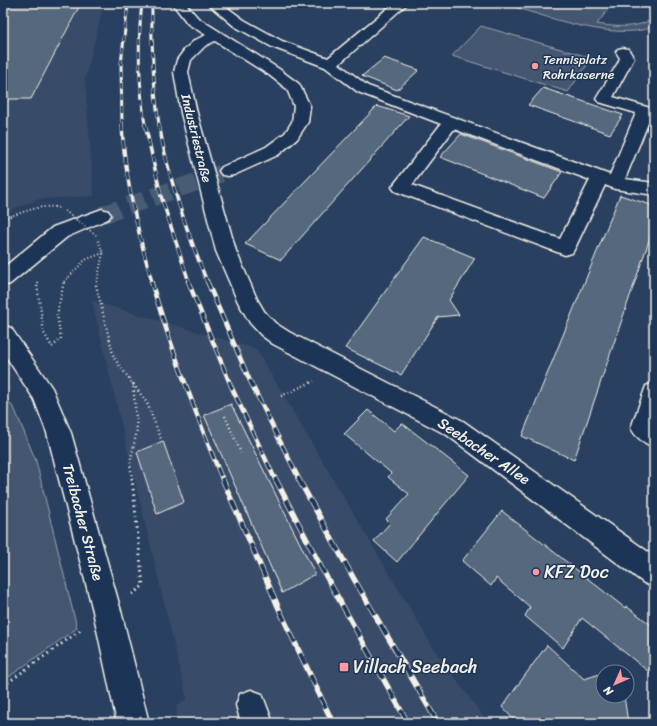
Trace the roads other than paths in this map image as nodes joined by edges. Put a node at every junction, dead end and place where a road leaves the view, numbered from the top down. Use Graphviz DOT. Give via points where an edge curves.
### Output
graph roads {
  1 [pos="178,3"];
  2 [pos="213,3"];
  3 [pos="402,3"];
  4 [pos="216,36"];
  5 [pos="623,52"];
  6 [pos="330,64"];
  7 [pos="451,122"];
  8 [pos="228,171"];
  9 [pos="608,180"];
  10 [pos="654,189"];
  11 [pos="99,221"];
  12 [pos="3,279"];
  13 [pos="248,302"];
  14 [pos="3,334"];
  15 [pos="654,393"];
  16 [pos="654,436"];
  17 [pos="654,573"];
  18 [pos="133,723"];
  1 -- 4 [label="street" via="192,21"];
  2 -- 6 [label="street" via="239,23 277,44"];
  3 -- 6 [label="street"];
  4 -- 8 [label="street" via="294,87 302,106 300,122 291,136 272,151"];
  4 -- 13 [label="street, Industriestraße" via="200,43 190,52 184,60 181,72 189,113 226,250"];
  5 -- 9 [label="street" via="627,58 625,63 604,99 645,112"];
  6 -- 7 [label="street" via="363,89"];
  7 -- 9 [label="street"];
  7 -- 9 [label="street" via="401,187 565,248"];
  9 -- 10 [label="street"];
  11 -- 12 [label="street" via="60,232"];
  13 -- 17 [label="street, Seebacher Allee" via="268,329 281,338 455,428"];
  14 -- 18 [label="street, Treibacher Straße" via="44,395 59,433 107,612"];
  15 -- 16 [label="street" via="643,428"];
}
